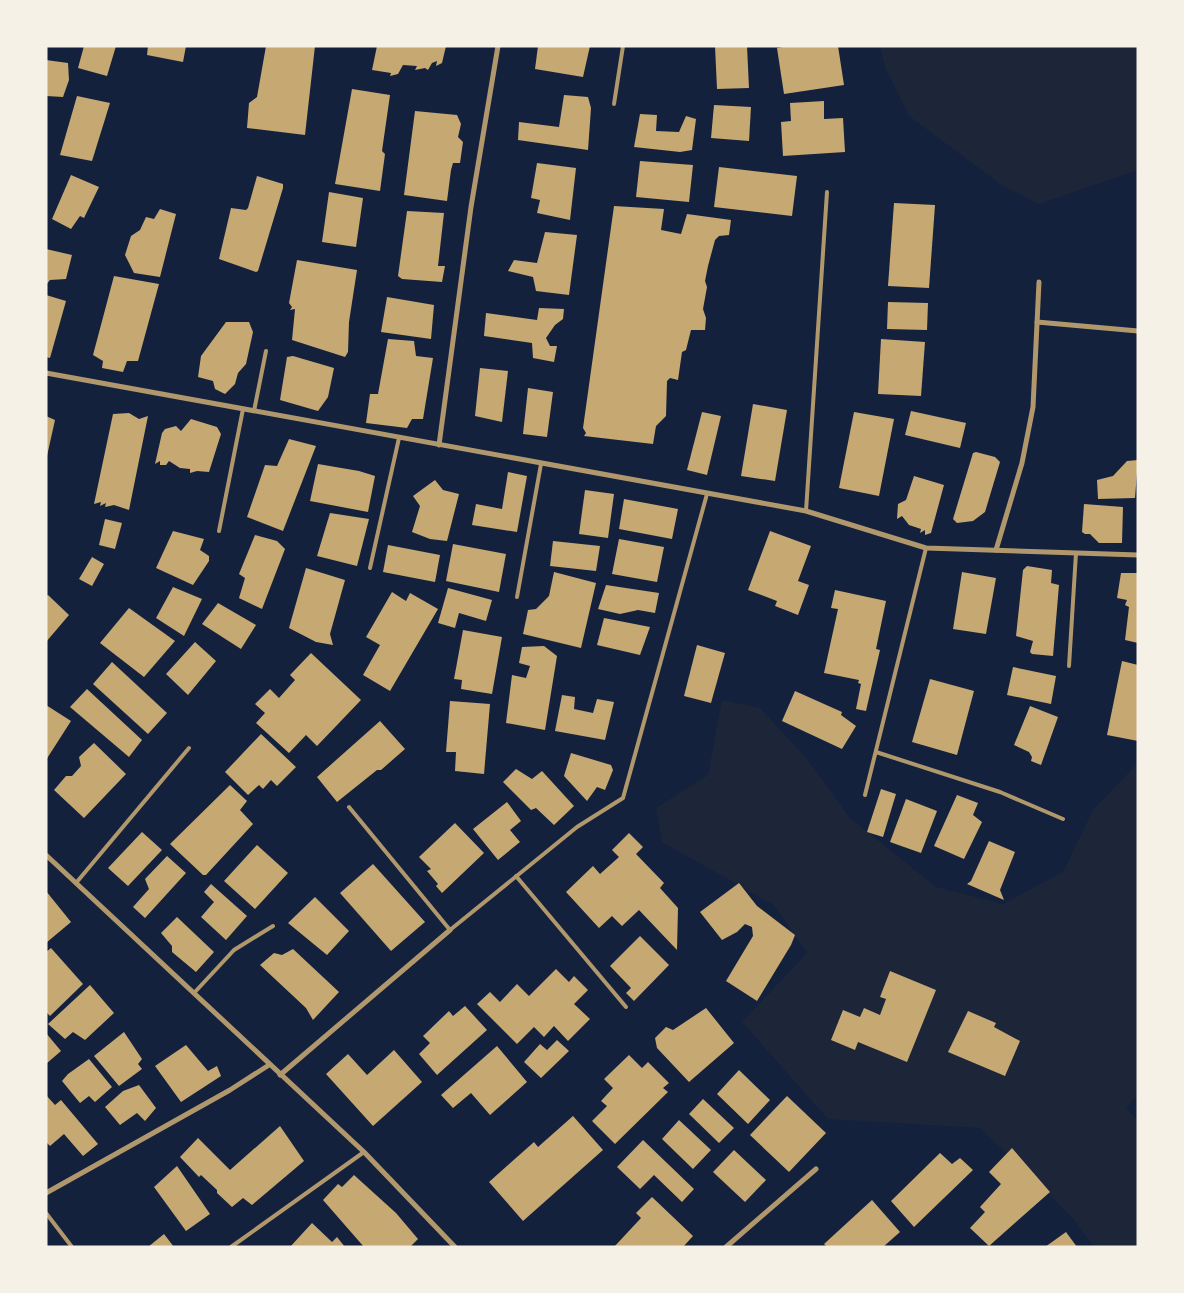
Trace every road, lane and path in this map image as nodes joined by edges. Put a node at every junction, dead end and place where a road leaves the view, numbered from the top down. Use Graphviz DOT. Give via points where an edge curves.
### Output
graph roads {
  1 [pos="498,46"];
  2 [pos="623,46"];
  3 [pos="614,104"];
  4 [pos="827,192"];
  5 [pos="1039,282"];
  6 [pos="1037,322"];
  7 [pos="1138,332"];
  8 [pos="266,351"];
  9 [pos="46,373"];
  10 [pos="243,409"];
  11 [pos="254,411"];
  12 [pos="399,438"];
  13 [pos="439,445"];
  14 [pos="541,464"];
  15 [pos="707,494"];
  16 [pos="806,511"];
  17 [pos="219,531"];
  18 [pos="926,548"];
  19 [pos="996,550"];
  20 [pos="1076,553"];
  21 [pos="1138,555"];
  22 [pos="370,568"];
  23 [pos="517,597"];
  24 [pos="1068,666"];
  25 [pos="189,748"];
  26 [pos="876,752"];
  27 [pos="865,795"];
  28 [pos="349,808"];
  29 [pos="1063,819"];
  30 [pos="46,855"];
  31 [pos="516,876"];
  32 [pos="76,882"];
  33 [pos="273,926"];
  34 [pos="450,930"];
  35 [pos="194,993"];
  36 [pos="626,1007"];
  37 [pos="269,1065"];
  38 [pos="280,1075"];
  39 [pos="364,1152"];
  40 [pos="816,1169"];
  41 [pos="46,1193"];
  42 [pos="46,1214"];
  43 [pos="72,1247"];
  44 [pos="231,1247"];
  45 [pos="455,1247"];
  46 [pos="726,1247"];
  1 -- 13 [label="street" via="471,207"];
  2 -- 3 [label="lane"];
  4 -- 16 [label="lane"];
  5 -- 6 [label="street"];
  6 -- 7 [label="street"];
  6 -- 19 [label="street" via="1033,407 1022,463"];
  8 -- 11 [label="lane"];
  9 -- 10 [label="street"];
  10 -- 11 [label="street"];
  10 -- 17 [label="lane"];
  11 -- 12 [label="street"];
  12 -- 13 [label="street"];
  12 -- 22 [label="lane"];
  13 -- 14 [label="street"];
  14 -- 15 [label="street"];
  14 -- 23 [label="lane"];
  15 -- 16 [label="street"];
  15 -- 31 [label="lane" via="623,798 576,827"];
  16 -- 18 [label="street"];
  18 -- 19 [label="street"];
  18 -- 26 [label="lane"];
  19 -- 20 [label="street"];
  20 -- 21 [label="street"];
  20 -- 24 [label="lane"];
  25 -- 32 [label="lane"];
  26 -- 27 [label="lane"];
  26 -- 29 [label="lane" via="1000,792"];
  28 -- 34 [label="lane"];
  30 -- 32 [label="street"];
  31 -- 34 [label="lane"];
  31 -- 36 [label="lane"];
  32 -- 35 [label="street"];
  33 -- 35 [label="lane" via="234,950"];
  34 -- 38 [label="street"];
  35 -- 37 [label="street"];
  37 -- 38 [label="street"];
  37 -- 41 [label="street"];
  38 -- 39 [label="street"];
  39 -- 44 [label="lane"];
  39 -- 45 [label="street"];
  40 -- 46 [label="street"];
  42 -- 43 [label="lane"];
}
